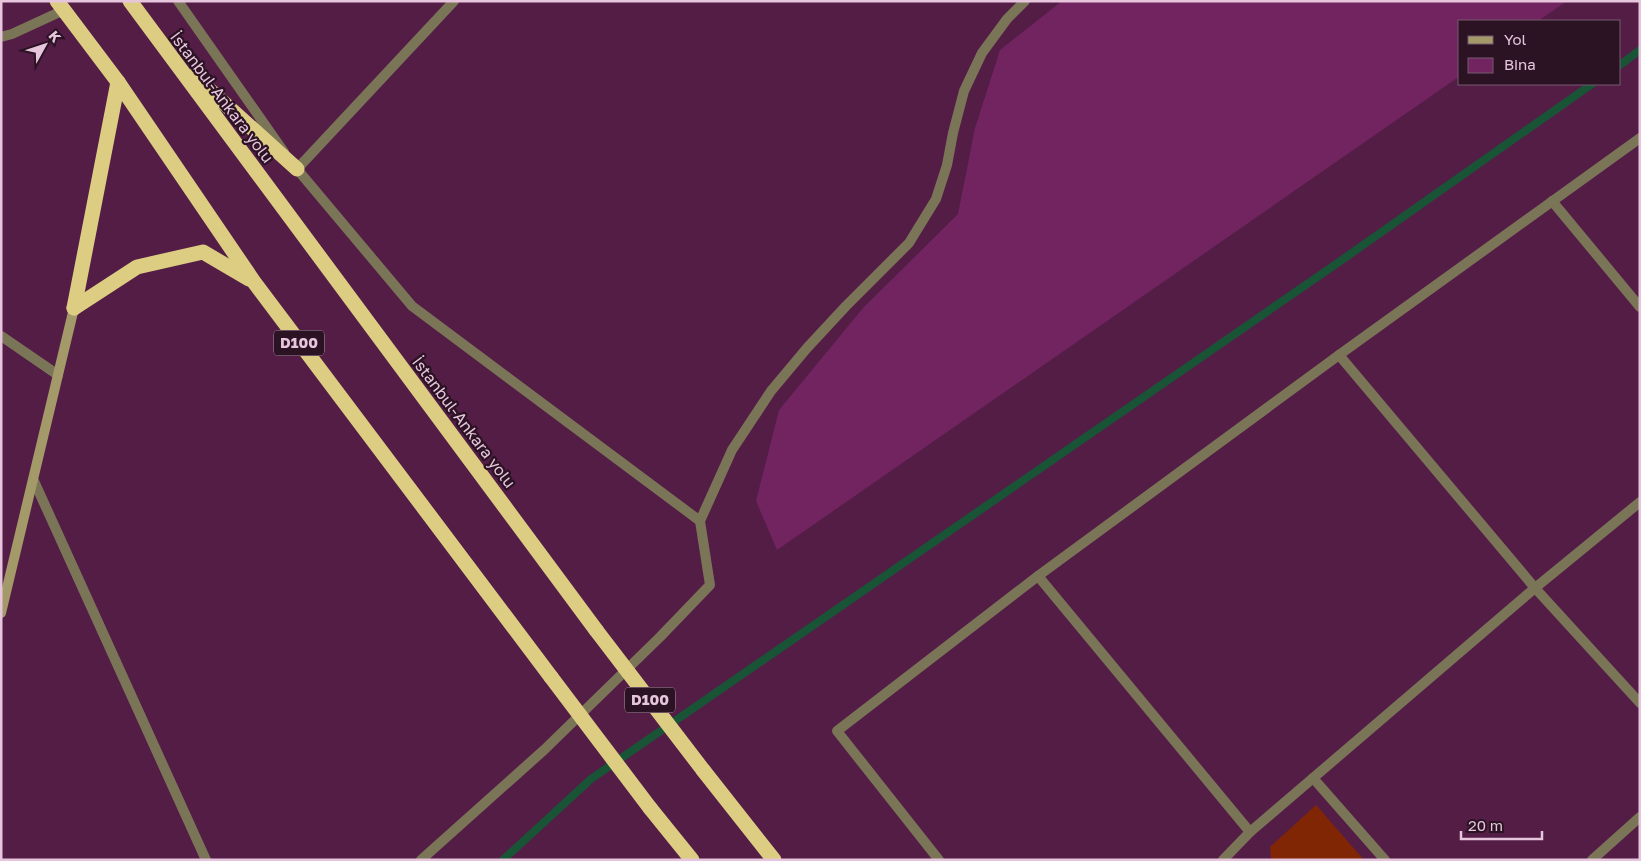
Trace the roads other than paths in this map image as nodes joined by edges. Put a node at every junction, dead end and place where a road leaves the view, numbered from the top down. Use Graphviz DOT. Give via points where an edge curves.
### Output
graph roads {
  1 [pos="130,1"];
  2 [pos="178,1"];
  3 [pos="454,1"];
  4 [pos="1026,1"];
  5 [pos="60,6"];
  6 [pos="1,37"];
  7 [pos="168,52"];
  8 [pos="118,82"];
  9 [pos="1640,138"];
  10 [pos="296,169"];
  11 [pos="1552,202"];
  12 [pos="254,282"];
  13 [pos="1640,307"];
  14 [pos="74,308"];
  15 [pos="1,336"];
  16 [pos="1339,355"];
  17 [pos="58,375"];
  18 [pos="34,481"];
  19 [pos="1640,502"];
  20 [pos="700,521"];
  21 [pos="1038,576"];
  22 [pos="1535,588"];
  23 [pos="1,614"];
  24 [pos="1640,703"];
  25 [pos="1313,778"];
  26 [pos="1640,817"];
  27 [pos="1250,832"];
  28 [pos="1228,858"];
  29 [pos="206,860"];
  30 [pos="421,860"];
  31 [pos="692,860"];
  32 [pos="774,860"];
  33 [pos="940,860"];
  34 [pos="1384,860"];
  35 [pos="1592,860"];
  1 -- 7 [label="highway, İstanbul-Ankara yolu / D100"];
  2 -- 10 [label="street"];
  3 -- 10 [label="street"];
  4 -- 20 [label="street" via="1006,19 982,53 964,91 936,199 909,243 807,348 771,392 732,450"];
  5 -- 6 [label="street"];
  5 -- 8 [label="highway, D100"];
  7 -- 10 [label="highway"];
  7 -- 32 [label="highway, İstanbul-Ankara yolu / D100, bridge" via="596,630"];
  8 -- 12 [label="highway, D100"];
  8 -- 14 [label="highway"];
  9 -- 11 [label="street"];
  10 -- 20 [label="street" via="412,306"];
  11 -- 13 [label="street"];
  11 -- 16 [label="street"];
  12 -- 14 [label="highway" via="203,252 137,267"];
  12 -- 31 [label="highway, D100, bridge"];
  14 -- 17 [label="main road"];
  15 -- 17 [label="street"];
  16 -- 21 [label="street"];
  16 -- 22 [label="street"];
  17 -- 18 [label="main road"];
  18 -- 23 [label="main road"];
  18 -- 29 [label="street"];
  19 -- 22 [label="street"];
  20 -- 30 [label="street" via="710,585 544,750"];
  21 -- 27 [label="street"];
  21 -- 33 [label="street" via="837,731"];
  22 -- 24 [label="street"];
  22 -- 25 [label="street"];
  25 -- 27 [label="street"];
  25 -- 34 [label="street"];
  26 -- 35 [label="street"];
  27 -- 28 [label="street"];
}
